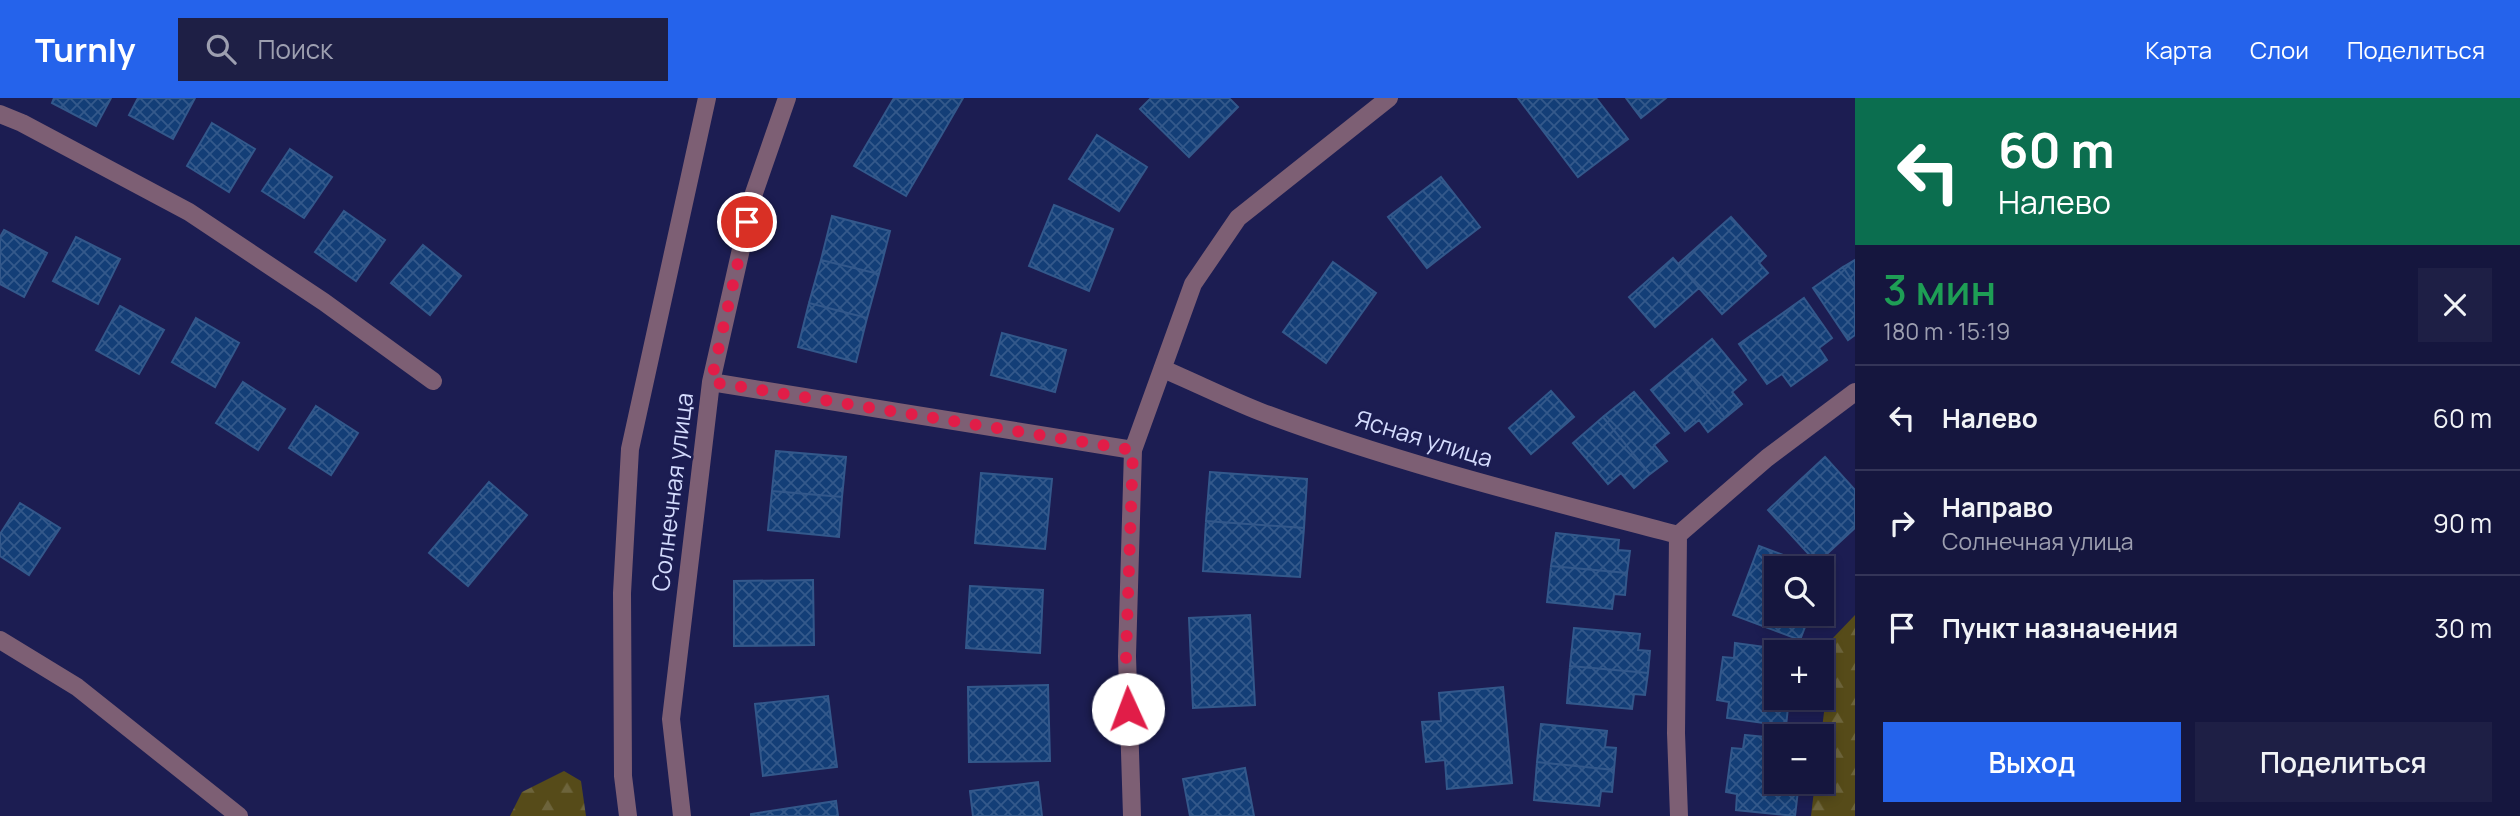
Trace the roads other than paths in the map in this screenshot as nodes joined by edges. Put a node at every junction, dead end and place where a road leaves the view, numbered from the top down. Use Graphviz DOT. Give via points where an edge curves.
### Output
graph roads {
  1 [pos="707,98"];
  2 [pos="787,98"];
  3 [pos="1389,98"];
  4 [pos="0,114"];
  5 [pos="1163,369"];
  6 [pos="433,381"];
  7 [pos="711,382"];
  8 [pos="1855,392"];
  9 [pos="1133,450"];
  10 [pos="1678,535"];
  11 [pos="0,640"];
  12 [pos="239,816"];
  13 [pos="628,816"];
  14 [pos="682,816"];
  15 [pos="1132,816"];
  16 [pos="1679,816"];
  1 -- 13 [label="street" via="630,449 622,593 623,776"];
  2 -- 7 [label="street, Солнечная улица" via="752,196"];
  3 -- 5 [label="street" via="1238,218 1193,284"];
  4 -- 6 [label="street" via="188,212"];
  5 -- 9 [label="street"];
  5 -- 10 [label="street, Ясная улица" via="1259,411 1358,446"];
  7 -- 9 [label="street"];
  7 -- 14 [label="street, Солнечная улица" via="671,719"];
  8 -- 10 [label="street" via="1767,458"];
  9 -- 15 [label="street" via="1126,656"];
  10 -- 16 [label="street"];
  11 -- 12 [label="street" via="76,687"];
}
